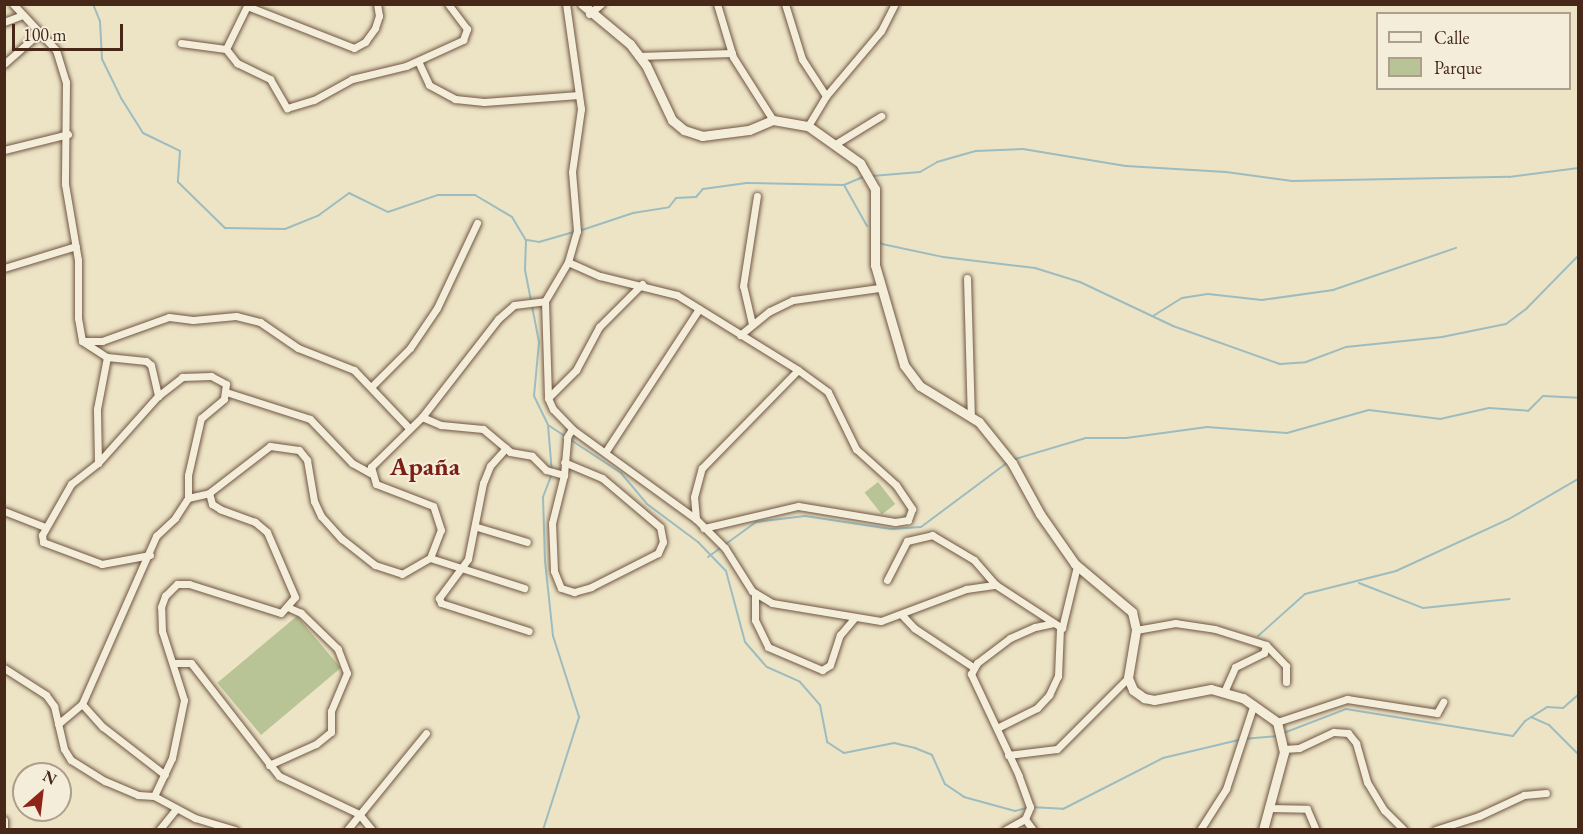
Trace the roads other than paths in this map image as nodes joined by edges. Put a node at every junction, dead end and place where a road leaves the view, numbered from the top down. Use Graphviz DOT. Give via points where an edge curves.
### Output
graph roads {
  1 [pos="13,4"];
  2 [pos="377,4"];
  3 [pos="448,4"];
  4 [pos="566,4"];
  5 [pos="582,4"];
  6 [pos="601,4"];
  7 [pos="717,4"];
  8 [pos="785,4"];
  9 [pos="895,4"];
  10 [pos="248,5"];
  11 [pos="589,14"];
  12 [pos="20,16"];
  13 [pos="4,22"];
  14 [pos="39,33"];
  15 [pos="181,43"];
  16 [pos="226,49"];
  17 [pos="732,53"];
  18 [pos="638,56"];
  19 [pos="418,61"];
  20 [pos="4,64"];
  21 [pos="579,95"];
  22 [pos="826,96"];
  23 [pos="881,116"];
  24 [pos="773,120"];
  25 [pos="808,126"];
  26 [pos="68,134"];
  27 [pos="837,144"];
  28 [pos="4,150"];
  29 [pos="757,196"];
  30 [pos="477,223"];
  31 [pos="76,246"];
  32 [pos="568,262"];
  33 [pos="4,268"];
  34 [pos="967,278"];
  35 [pos="642,284"];
  36 [pos="879,288"];
  37 [pos="545,300"];
  38 [pos="699,309"];
  39 [pos="752,324"];
  40 [pos="740,335"];
  41 [pos="82,341"];
  42 [pos="107,357"];
  43 [pos="798,370"];
  44 [pos="371,387"];
  45 [pos="226,392"];
  46 [pos="158,396"];
  47 [pos="548,398"];
  48 [pos="422,417"];
  49 [pos="971,417"];
  50 [pos="409,428"];
  51 [pos="572,429"];
  52 [pos="506,448"];
  53 [pos="606,451"];
  54 [pos="564,462"];
  55 [pos="98,463"];
  56 [pos="370,473"];
  57 [pos="561,475"];
  58 [pos="209,493"];
  59 [pos="188,498"];
  60 [pos="4,511"];
  61 [pos="696,519"];
  62 [pos="45,527"];
  63 [pos="477,527"];
  64 [pos="704,528"];
  65 [pos="527,542"];
  66 [pos="150,555"];
  67 [pos="430,558"];
  68 [pos="1077,566"];
  69 [pos="463,568"];
  70 [pos="887,580"];
  71 [pos="996,585"];
  72 [pos="524,588"];
  73 [pos="755,593"];
  74 [pos="290,608"];
  75 [pos="902,615"];
  76 [pos="855,617"];
  77 [pos="1057,626"];
  78 [pos="1136,630"];
  79 [pos="529,631"];
  80 [pos="1266,645"];
  81 [pos="173,663"];
  82 [pos="974,667"];
  83 [pos="4,668"];
  84 [pos="1128,678"];
  85 [pos="1286,682"];
  86 [pos="1224,692"];
  87 [pos="1443,702"];
  88 [pos="82,704"];
  89 [pos="1254,704"];
  90 [pos="58,724"];
  91 [pos="1278,724"];
  92 [pos="997,728"];
  93 [pos="426,733"];
  94 [pos="1284,744"];
  95 [pos="1008,755"];
  96 [pos="269,765"];
  97 [pos="165,775"];
  98 [pos="1546,793"];
  99 [pos="154,796"];
  100 [pos="1268,808"];
  101 [pos="175,810"];
  102 [pos="359,814"];
  103 [pos="1025,819"];
  104 [pos="4,820"];
  105 [pos="4,828"];
  106 [pos="233,829"];
  107 [pos="159,830"];
  108 [pos="348,830"];
  109 [pos="372,830"];
  110 [pos="1005,830"];
  111 [pos="1032,830"];
  112 [pos="1200,830"];
  113 [pos="1263,830"];
  114 [pos="1316,830"];
  115 [pos="1404,830"];
  116 [pos="1435,830"];
  1 -- 12 [label="street"];
  2 -- 10 [label="street" via="375,28 365,42 354,48 345,48"];
  3 -- 19 [label="street" via="467,29 466,38"];
  4 -- 21 [label="street"];
  5 -- 11 [label="main road"];
  6 -- 11 [label="street"];
  7 -- 17 [label="street"];
  8 -- 22 [label="street" via="802,59"];
  9 -- 22 [label="street" via="881,31"];
  10 -- 16 [label="street"];
  11 -- 18 [label="main road" via="630,44"];
  12 -- 13 [label="street"];
  12 -- 14 [label="street"];
  14 -- 20 [label="street"];
  14 -- 26 [label="street" via="56,50 62,63"];
  15 -- 16 [label="street"];
  16 -- 19 [label="street" via="237,63 270,79 286,108 314,100 352,79"];
  17 -- 18 [label="street"];
  17 -- 24 [label="street"];
  18 -- 24 [label="main road" via="646,65 660,101 684,130 702,136 727,135"];
  19 -- 21 [label="street" via="429,85 455,99 484,102"];
  21 -- 32 [label="street" via="572,172 577,231"];
  22 -- 25 [label="street"];
  23 -- 27 [label="street"];
  24 -- 25 [label="main road"];
  25 -- 27 [label="main road"];
  26 -- 28 [label="street"];
  26 -- 31 [label="street" via="65,184"];
  27 -- 36 [label="main road" via="860,163 875,189 872,248"];
  29 -- 39 [label="street" via="743,286"];
  30 -- 44 [label="street" via="437,308 410,348"];
  31 -- 33 [label="street"];
  31 -- 41 [label="street"];
  32 -- 35 [label="street" via="600,276"];
  32 -- 37 [label="street"];
  34 -- 49 [label="street"];
  35 -- 38 [label="street" via="677,295"];
  35 -- 47 [label="street" via="599,327 576,370 556,395"];
  36 -- 39 [label="street" via="793,300"];
  36 -- 49 [label="main road" via="910,375 934,396"];
  37 -- 47 [label="street"];
  37 -- 48 [label="street" via="514,305 498,319"];
  38 -- 40 [label="street"];
  38 -- 53 [label="street"];
  39 -- 40 [label="street"];
  40 -- 43 [label="street"];
  41 -- 42 [label="street"];
  41 -- 44 [label="street" via="102,341 169,317 194,321 236,316 260,322 298,348 344,364"];
  42 -- 46 [label="street" via="146,361 151,365"];
  42 -- 55 [label="street" via="97,409"];
  43 -- 61 [label="street" via="702,468 694,497"];
  43 -- 64 [label="street" via="828,392 856,449 901,491 913,515 895,522 798,506"];
  44 -- 50 [label="street"];
  45 -- 46 [label="street" via="226,384 211,376 182,377"];
  45 -- 56 [label="street" via="310,419 352,463"];
  45 -- 59 [label="street" via="224,399 201,418 188,475"];
  46 -- 55 [label="street"];
  47 -- 51 [label="street"];
  48 -- 50 [label="street"];
  48 -- 52 [label="street" via="441,425 483,429"];
  49 -- 68 [label="main road" via="1001,450"];
  50 -- 56 [label="street" via="379,456"];
  51 -- 53 [label="street"];
  51 -- 54 [label="street"];
  52 -- 57 [label="street" via="532,456 546,470"];
  52 -- 63 [label="street" via="490,466 483,483"];
  53 -- 61 [label="street"];
  54 -- 57 [label="street"];
  54 -- 57 [label="street" via="602,478 660,527 663,542 658,553 591,587 574,592 561,588 554,571 552,523"];
  55 -- 62 [label="street" via="71,484"];
  56 -- 67 [label="street" via="376,484 433,506 441,530"];
  58 -- 59 [label="street"];
  58 -- 67 [label="street" via="270,446 299,450 313,479 314,501 342,539 391,573 412,571"];
  58 -- 74 [label="street" via="219,510 255,522 267,532 295,597"];
  59 -- 66 [label="street" via="156,536"];
  60 -- 62 [label="street"];
  61 -- 64 [label="street"];
  62 -- 66 [label="street" via="43,542 102,564"];
  63 -- 65 [label="street"];
  63 -- 69 [label="street"];
  64 -- 73 [label="street" via="725,548 746,585"];
  66 -- 88 [label="street" via="96,665"];
  67 -- 69 [label="street"];
  68 -- 77 [label="street" via="1066,624"];
  68 -- 78 [label="main road" via="1132,612"];
  69 -- 72 [label="street"];
  69 -- 79 [label="street" via="439,598 441,603"];
  70 -- 71 [label="street" via="907,541 932,535 974,560"];
  71 -- 75 [label="street" via="966,589"];
  71 -- 77 [label="street"];
  73 -- 76 [label="street" via="772,603"];
  73 -- 76 [label="street" via="755,620 768,647 822,670 830,665 840,635"];
  74 -- 81 [label="street" via="281,613 189,584 177,584 161,607 162,631"];
  74 -- 96 [label="street" via="338,649 346,664 346,678 331,711 331,732 316,744"];
  75 -- 76 [label="street" via="881,621"];
  75 -- 82 [label="street" via="914,628"];
  77 -- 82 [label="street" via="1023,631"];
  77 -- 92 [label="street" via="1058,676 1049,695 1037,708"];
  78 -- 80 [label="street" via="1175,623"];
  78 -- 84 [label="main road"];
  80 -- 85 [label="street" via="1286,666"];
  80 -- 86 [label="street" via="1264,653 1235,667"];
  81 -- 96 [label="street" via="191,663"];
  81 -- 97 [label="street" via="184,700"];
  82 -- 92 [label="street" via="971,674"];
  83 -- 90 [label="street" via="46,694"];
  84 -- 86 [label="main road" via="1143,699 1164,699 1199,689"];
  84 -- 95 [label="street" via="1057,750"];
  86 -- 89 [label="main road"];
  87 -- 91 [label="street" via="1437,713 1347,699"];
  88 -- 90 [label="street"];
  88 -- 97 [label="street" via="102,727"];
  89 -- 91 [label="main road"];
  89 -- 112 [label="street" via="1226,789"];
  90 -- 99 [label="street" via="71,760 105,781 138,795"];
  91 -- 94 [label="main road"];
  92 -- 95 [label="street"];
  93 -- 102 [label="street"];
  94 -- 100 [label="main road"];
  94 -- 115 [label="street" via="1299,748 1334,732 1348,733 1356,744 1367,782 1384,810"];
  95 -- 103 [label="street" via="1030,807"];
  96 -- 102 [label="street" via="292,785"];
  97 -- 99 [label="street"];
  98 -- 116 [label="street" via="1524,795 1479,816"];
  99 -- 101 [label="street"];
  100 -- 113 [label="main road"];
  100 -- 114 [label="street" via="1307,808"];
  101 -- 106 [label="street"];
  101 -- 107 [label="street"];
  102 -- 108 [label="street"];
  102 -- 109 [label="street"];
  103 -- 110 [label="street"];
  103 -- 111 [label="street"];
  104 -- 105 [label="street"];
}
